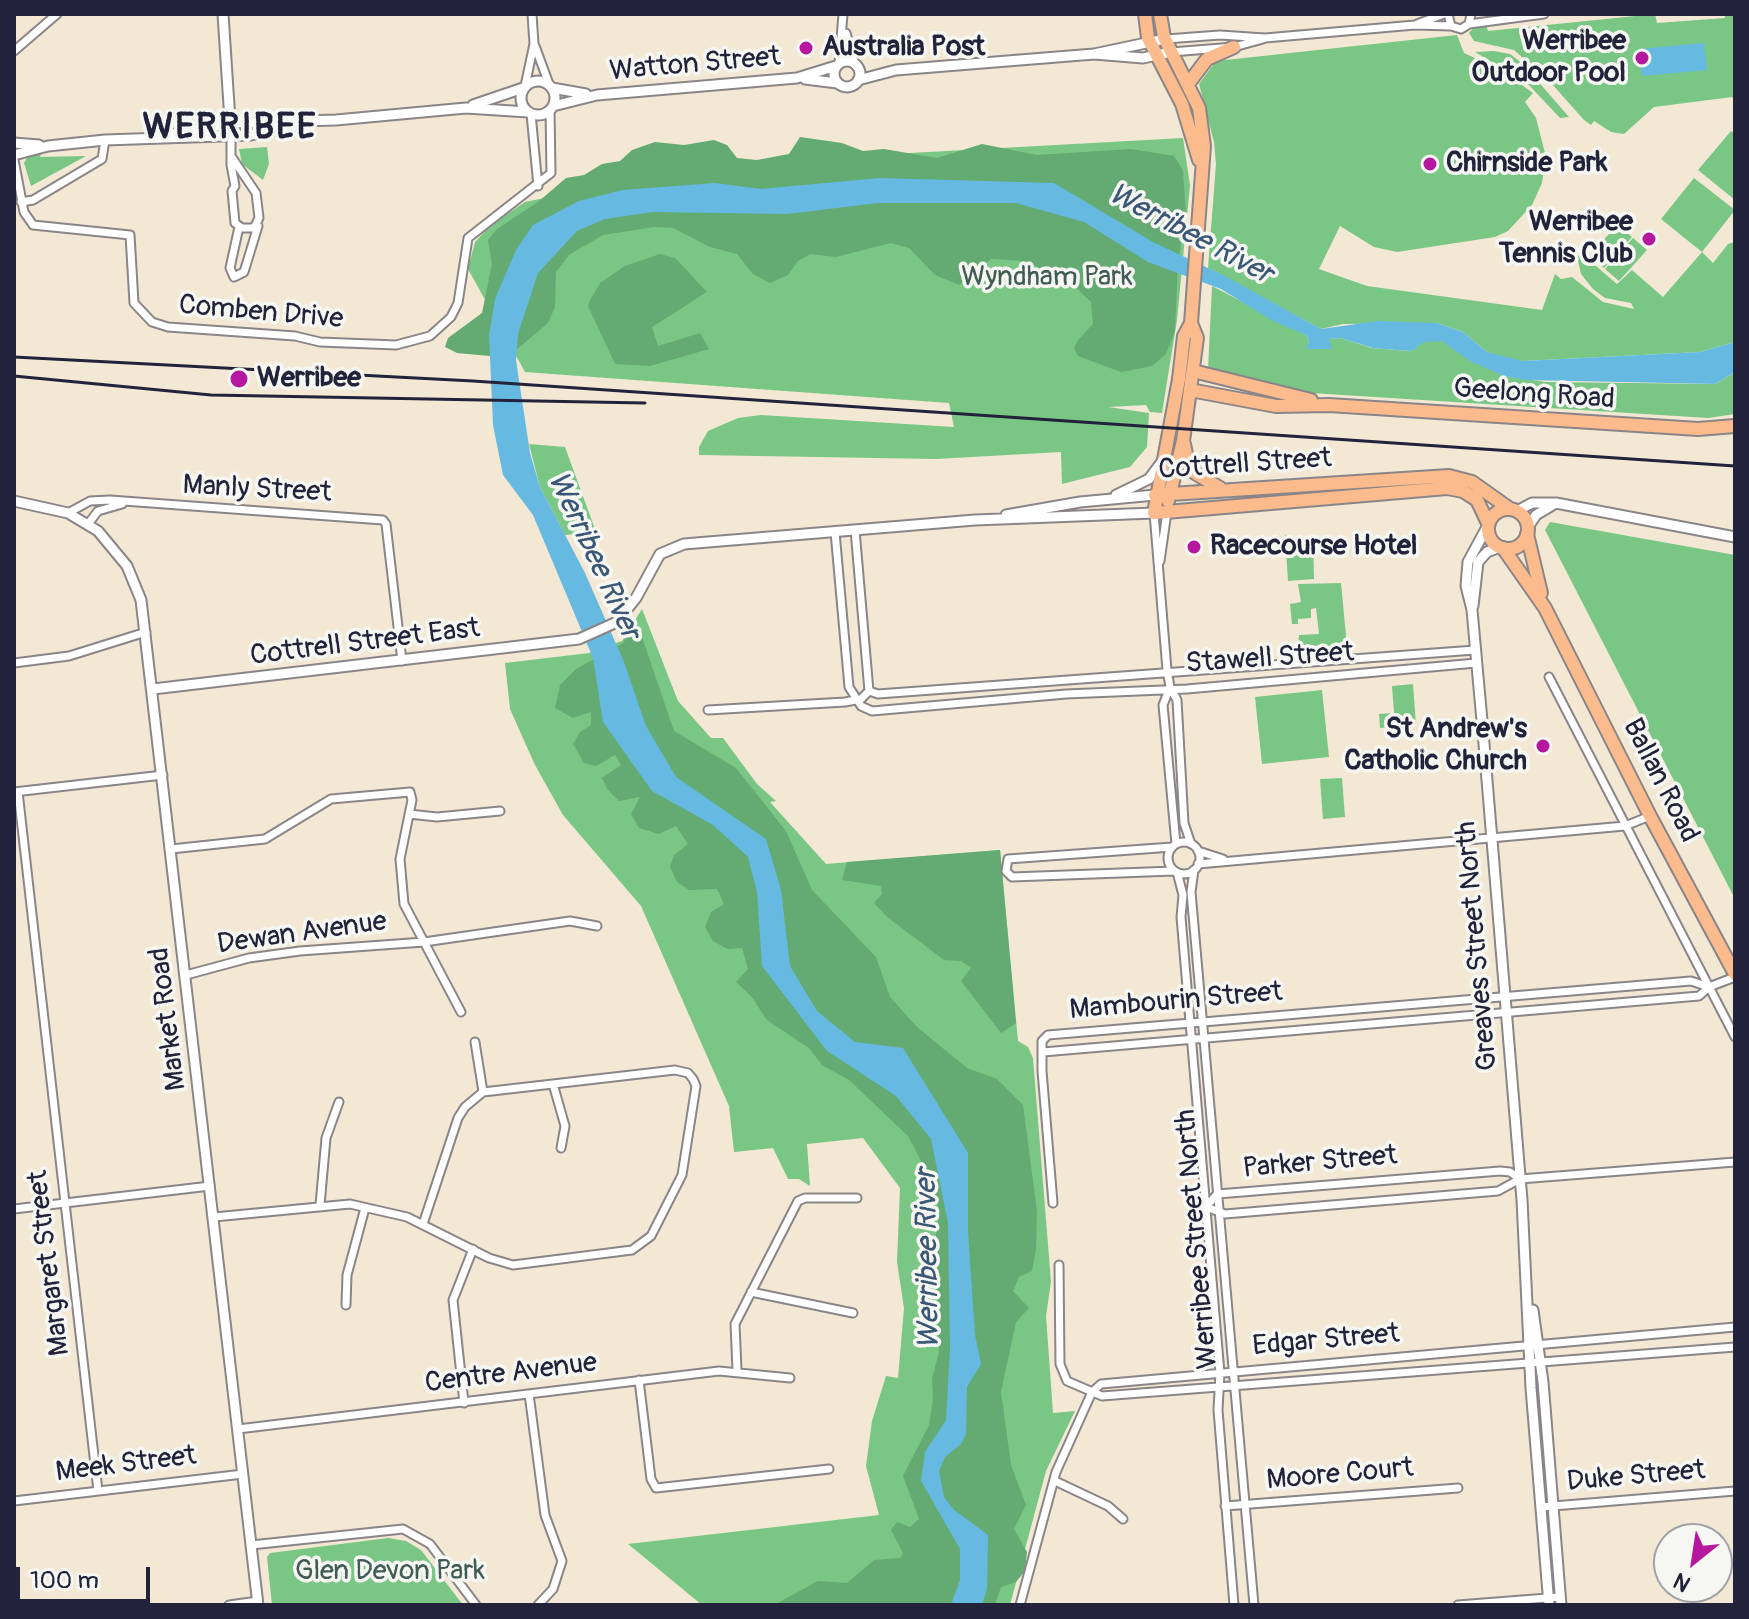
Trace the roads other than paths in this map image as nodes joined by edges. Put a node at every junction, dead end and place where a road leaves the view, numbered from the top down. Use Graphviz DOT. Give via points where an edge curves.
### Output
graph roads {
  1 [pos="57,14"];
  2 [pos="532,14"];
  3 [pos="1145,14"];
  4 [pos="1160,14"];
  5 [pos="1446,14"];
  6 [pos="1471,14"];
  7 [pos="1477,14"];
  8 [pos="1544,14"];
  9 [pos="221,16"];
  10 [pos="843,19"];
  11 [pos="1492,19"];
  12 [pos="1469,24"];
  13 [pos="1415,25"];
  14 [pos="1451,26"];
  15 [pos="1265,38"];
  16 [pos="1165,39"];
  17 [pos="1150,42"];
  18 [pos="534,44"];
  19 [pos="1234,47"];
  20 [pos="14,51"];
  21 [pos="1171,52"];
  22 [pos="1094,54"];
  23 [pos="1157,57"];
  24 [pos="838,65"];
  25 [pos="856,65"];
  26 [pos="896,70"];
  27 [pos="797,78"];
  28 [pos="858,80"];
  29 [pos="838,84"];
  30 [pos="1188,84"];
  31 [pos="550,86"];
  32 [pos="524,87"];
  33 [pos="597,95"];
  34 [pos="466,108"];
  35 [pos="551,108"];
  36 [pos="530,113"];
  37 [pos="314,121"];
  38 [pos="229,123"];
  39 [pos="231,136"];
  40 [pos="159,137"];
  41 [pos="105,140"];
  42 [pos="14,143"];
  43 [pos="48,146"];
  44 [pos="231,156"];
  45 [pos="14,157"];
  46 [pos="1204,178"];
  47 [pos="251,184"];
  48 [pos="235,186"];
  49 [pos="538,186"];
  50 [pos="21,202"];
  51 [pos="258,224"];
  52 [pos="239,227"];
  53 [pos="1191,323"];
  54 [pos="1193,371"];
  55 [pos="1179,379"];
  56 [pos="1190,390"];
  57 [pos="1329,405"];
  58 [pos="1735,426"];
  59 [pos="1183,441"];
  60 [pos="1163,459"];
  61 [pos="1368,481"];
  62 [pos="1234,489"];
  63 [pos="1169,493"];
  64 [pos="1393,494"];
  65 [pos="1155,495"];
  66 [pos="1105,499"];
  67 [pos="14,501"];
  68 [pos="1556,503"];
  69 [pos="132,504"];
  70 [pos="1513,510"];
  71 [pos="68,513"];
  72 [pos="1161,513"];
  73 [pos="975,520"];
  74 [pos="88,524"];
  75 [pos="1488,525"];
  76 [pos="855,530"];
  77 [pos="1528,530"];
  78 [pos="835,532"];
  79 [pos="1735,537"];
  80 [pos="1501,548"];
  81 [pos="1159,567"];
  82 [pos="1545,608"];
  83 [pos="1472,610"];
  84 [pos="146,632"];
  85 [pos="581,638"];
  86 [pos="1475,650"];
  87 [pos="402,661"];
  88 [pos="14,663"];
  89 [pos="1476,663"];
  90 [pos="1167,670"];
  91 [pos="1549,677"];
  92 [pos="1065,680"];
  93 [pos="1008,685"];
  94 [pos="1170,687"];
  95 [pos="153,689"];
  96 [pos="869,691"];
  97 [pos="1066,694"];
  98 [pos="1008,699"];
  99 [pos="855,700"];
  100 [pos="708,710"];
  101 [pos="163,775"];
  102 [pos="16,792"];
  103 [pos="500,811"];
  104 [pos="409,814"];
  105 [pos="1650,816"];
  106 [pos="1625,826"];
  107 [pos="1491,838"];
  108 [pos="1191,844"];
  109 [pos="1174,846"];
  110 [pos="171,849"];
  111 [pos="1198,851"];
  112 [pos="1226,859"];
  113 [pos="1196,867"];
  114 [pos="1176,871"];
  115 [pos="597,926"];
  116 [pos="424,942"];
  117 [pos="186,975"];
  118 [pos="1735,976"];
  119 [pos="1709,987"];
  120 [pos="1504,996"];
  121 [pos="461,1012"];
  122 [pos="1506,1014"];
  123 [pos="1203,1021"];
  124 [pos="1190,1023"];
  125 [pos="1735,1037"];
  126 [pos="1205,1038"];
  127 [pos="1192,1040"];
  128 [pos="475,1042"];
  129 [pos="1043,1052"];
  130 [pos="553,1084"];
  131 [pos="483,1092"];
  132 [pos="339,1102"];
  133 [pos="561,1148"];
  134 [pos="1735,1162"];
  135 [pos="1520,1179"];
  136 [pos="210,1186"];
  137 [pos="1217,1194"];
  138 [pos="857,1198"];
  139 [pos="65,1203"];
  140 [pos="1053,1203"];
  141 [pos="320,1205"];
  142 [pos="1206,1207"];
  143 [pos="365,1208"];
  144 [pos="14,1209"];
  145 [pos="1219,1213"];
  146 [pos="214,1217"];
  147 [pos="423,1224"];
  148 [pos="640,1246"];
  149 [pos="473,1249"];
  150 [pos="647,1254"];
  151 [pos="1059,1265"];
  152 [pos="751,1292"];
  153 [pos="346,1305"];
  154 [pos="853,1313"];
  155 [pos="1735,1327"];
  156 [pos="1643,1336"];
  157 [pos="1534,1346"];
  158 [pos="1735,1347"];
  159 [pos="1646,1354"];
  160 [pos="1541,1362"];
  161 [pos="1530,1363"];
  162 [pos="737,1370"];
  163 [pos="1233,1370"];
  164 [pos="1220,1373"];
  165 [pos="790,1378"];
  166 [pos="639,1380"];
  167 [pos="1235,1387"];
  168 [pos="1219,1389"];
  169 [pos="1092,1392"];
  170 [pos="529,1394"];
  171 [pos="464,1403"];
  172 [pos="238,1429"];
  173 [pos="829,1469"];
  174 [pos="243,1474"];
  175 [pos="1055,1481"];
  176 [pos="655,1487"];
  177 [pos="1458,1488"];
  178 [pos="98,1491"];
  179 [pos="1735,1491"];
  180 [pos="649,1495"];
  181 [pos="14,1501"];
  182 [pos="1245,1505"];
  183 [pos="1225,1506"];
  184 [pos="1553,1506"];
  185 [pos="1541,1507"];
  186 [pos="1123,1519"];
  187 [pos="427,1525"];
  188 [pos="418,1535"];
  189 [pos="251,1545"];
  190 [pos="1560,1601"];
  191 [pos="1549,1602"];
  192 [pos="258,1603"];
  193 [pos="229,1605"];
  194 [pos="476,1605"];
  195 [pos="538,1605"];
  196 [pos="1020,1605"];
  197 [pos="1234,1605"];
  198 [pos="1254,1605"];
  199 [pos="1458,1605"];
  1 -- 20 [label="street"];
  2 -- 18 [label="street"];
  3 -- 17 [label="main road"];
  4 -- 16 [label="main road"];
  5 -- 13 [label="street"];
  5 -- 14 [label="street"];
  6 -- 12 [label="street"];
  7 -- 11 [label="street"];
  8 -- 11 [label="street"];
  9 -- 38 [label="street"];
  10 -- 24 [label="street"];
  10 -- 25 [label="street"];
  11 -- 12 [label="street"];
  12 -- 14 [label="street" via="1461,29"];
  13 -- 14 [label="street"];
  13 -- 15 [label="street"];
  15 -- 16 [label="street"];
  15 -- 19 [label="street"];
  16 -- 17 [label="street"];
  16 -- 21 [label="main road"];
  17 -- 22 [label="street"];
  17 -- 23 [label="main road"];
  18 -- 31 [label="street"];
  18 -- 32 [label="street"];
  19 -- 21 [label="street"];
  19 -- 30 [label="main road" via="1207,59"];
  21 -- 23 [label="street"];
  21 -- 30 [label="main road"];
  22 -- 23 [label="street"];
  22 -- 26 [label="street"];
  23 -- 46 [label="main road" via="1182,104"];
  24 -- 25 [label="street"];
  24 -- 27 [label="street, Watton Street"];
  24 -- 29 [label="street"];
  25 -- 26 [label="street"];
  25 -- 28 [label="street"];
  26 -- 28 [label="street"];
  27 -- 29 [label="street, Watton Street"];
  27 -- 33 [label="street, Watton Street"];
  28 -- 29 [label="street" via="851,86"];
  30 -- 46 [label="main road" via="1199,108"];
  31 -- 32 [label="street" via="539,80"];
  31 -- 33 [label="street, Watton Street"];
  31 -- 35 [label="street"];
  32 -- 34 [label="street"];
  32 -- 36 [label="street" via="520,98"];
  33 -- 35 [label="street, Watton Street"];
  34 -- 36 [label="street"];
  34 -- 37 [label="street"];
  35 -- 36 [label="street"];
  35 -- 49 [label="street" via="553,166"];
  36 -- 49 [label="street"];
  37 -- 38 [label="street"];
  37 -- 39 [label="street"];
  38 -- 39 [label="street"];
  38 -- 40 [label="street"];
  39 -- 40 [label="street"];
  39 -- 44 [label="street"];
  40 -- 41 [label="street"];
  41 -- 43 [label="street"];
  41 -- 50 [label="street" via="102,159"];
  42 -- 43 [label="street"];
  43 -- 45 [label="street"];
  44 -- 47 [label="street"];
  44 -- 48 [label="street"];
  45 -- 50 [label="street"];
  46 -- 53 [label="main road"];
  47 -- 48 [label="street"];
  47 -- 51 [label="street"];
  48 -- 52 [label="street" via="233,210"];
  49 -- 50 [label="street, Comben Drive" via="468,238 458,303 441,328 396,345 320,342 152,322 134,303 130,235 40,228 27,220"];
  51 -- 52 [label="street"];
  51 -- 52 [label="street" via="244,272 234,277 230,268"];
  53 -- 54 [label="main road" via="1197,338"];
  53 -- 55 [label="main road" via="1184,336"];
  54 -- 55 [label="main road"];
  54 -- 56 [label="main road"];
  54 -- 57 [label="main road, Geelong Road"];
  55 -- 56 [label="main road"];
  55 -- 60 [label="main road"];
  56 -- 57 [label="main road, Geelong Road" via="1276,406"];
  56 -- 59 [label="main road"];
  57 -- 58 [label="main road, Geelong Road" via="1685,428"];
  59 -- 62 [label="main road" via="1195,473 1213,485"];
  59 -- 63 [label="main road"];
  60 -- 65 [label="main road"];
  60 -- 66 [label="street" via="1149,479"];
  61 -- 62 [label="main road, Cottrell Street"];
  61 -- 64 [label="main road"];
  61 -- 70 [label="main road, Cottrell Street" via="1464,478"];
  62 -- 63 [label="main road, Cottrell Street"];
  63 -- 65 [label="main road, Cottrell Street"];
  63 -- 72 [label="main road"];
  64 -- 72 [label="main road, Cottrell Street"];
  64 -- 75 [label="main road, Cottrell Street" via="1463,491 1477,500"];
  65 -- 66 [label="street, Cottrell Street"];
  65 -- 72 [label="main road"];
  66 -- 73 [label="street, Cottrell Street"];
  67 -- 71 [label="street, Market Road"];
  68 -- 70 [label="street"];
  68 -- 77 [label="street" via="1536,515"];
  68 -- 79 [label="street"];
  69 -- 71 [label="street, Manly Street" via="90,501"];
  69 -- 74 [label="street, Manly Street" via="105,507"];
  69 -- 87 [label="street, Manly Street" via="379,518 386,524"];
  70 -- 75 [label="main road" via="1496,512"];
  70 -- 77 [label="main road"];
  71 -- 74 [label="street, Market Road"];
  72 -- 73 [label="street, Cottrell Street"];
  72 -- 81 [label="street"];
  72 -- 81 [label="street" via="1154,543"];
  73 -- 76 [label="street, Cottrell Street"];
  74 -- 84 [label="street, Market Road" via="113,546 132,575"];
  75 -- 80 [label="main road" via="1491,541"];
  75 -- 83 [label="street, Greaves Street North" via="1466,568"];
  76 -- 78 [label="street, Cottrell Street"];
  76 -- 96 [label="street"];
  77 -- 80 [label="main road" via="1516,547"];
  77 -- 82 [label="main road, Ballan Road"];
  78 -- 85 [label="street, Cottrell Street" via="671,547 660,554 636,598 610,627"];
  78 -- 99 [label="street" via="849,687"];
  80 -- 82 [label="main road, Ballan Road"];
  80 -- 83 [label="street, Greaves Street North" via="1478,562"];
  81 -- 90 [label="street"];
  82 -- 105 [label="main road, Ballan Road"];
  83 -- 86 [label="street, Greaves Street North"];
  84 -- 88 [label="street" via="69,656"];
  84 -- 95 [label="street, Market Road"];
  85 -- 87 [label="street, Cottrell Street East"];
  86 -- 89 [label="street, Greaves Street North"];
  86 -- 90 [label="street, Stawell Street"];
  87 -- 95 [label="street, Cottrell Street East"];
  89 -- 94 [label="street, Stawell Street"];
  89 -- 107 [label="street, Greaves Street North"];
  90 -- 92 [label="street, Stawell Street"];
  90 -- 94 [label="street"];
  91 -- 106 [label="street"];
  92 -- 93 [label="street, Stawell Street"];
  92 -- 97 [label="street"];
  93 -- 96 [label="street, Stawell Street"];
  93 -- 98 [label="street"];
  94 -- 97 [label="street, Stawell Street"];
  94 -- 108 [label="street" via="1177,700 1184,823"];
  94 -- 109 [label="street" via="1163,705"];
  95 -- 101 [label="street, Market Road"];
  96 -- 99 [label="street, Stawell Street"];
  97 -- 98 [label="street, Stawell Street"];
  98 -- 99 [label="street, Stawell Street" via="878,711"];
  99 -- 100 [label="street, Stawell Street"];
  101 -- 102 [label="street"];
  101 -- 110 [label="street, Market Road"];
  102 -- 139 [label="street, Margaret Street"];
  103 -- 104 [label="street"];
  104 -- 110 [label="street" via="411,793 403,790 337,797 270,838"];
  104 -- 116 [label="street" via="401,884 405,908"];
  105 -- 106 [label="street"];
  105 -- 118 [label="main road, Ballan Road"];
  106 -- 107 [label="street"];
  106 -- 119 [label="street"];
  107 -- 112 [label="street"];
  107 -- 120 [label="street, Greaves Street North"];
  108 -- 109 [label="street"];
  108 -- 111 [label="street"];
  109 -- 114 [label="street" via="1168,857"];
  109 -- 114 [label="street" via="1008,859 1006,871 1012,877"];
  110 -- 117 [label="street, Market Road"];
  111 -- 112 [label="street"];
  111 -- 113 [label="street"];
  112 -- 113 [label="street"];
  113 -- 114 [label="street"];
  113 -- 123 [label="street, Werribee Street North" via="1191,892"];
  114 -- 124 [label="street, Werribee Street North" via="1183,895"];
  115 -- 116 [label="street, Dewan Avenue" via="570,921"];
  116 -- 117 [label="street, Dewan Avenue" via="274,955"];
  116 -- 121 [label="street"];
  117 -- 136 [label="street, Market Road"];
  118 -- 119 [label="street, Mambourin Street"];
  119 -- 120 [label="street, Mambourin Street" via="1691,981"];
  119 -- 122 [label="street, Mambourin Street" via="1699,996"];
  119 -- 125 [label="street"];
  120 -- 122 [label="street, Greaves Street North"];
  120 -- 123 [label="street, Mambourin Street"];
  122 -- 126 [label="street, Mambourin Street"];
  122 -- 135 [label="street, Greaves Street North"];
  123 -- 124 [label="street, Mambourin Street"];
  123 -- 126 [label="street, Werribee Street North"];
  124 -- 127 [label="street, Werribee Street North"];
  124 -- 129 [label="street, Mambourin Street" via="1048,1035 1042,1041"];
  126 -- 127 [label="street, Mambourin Street"];
  126 -- 137 [label="street, Werribee Street North"];
  127 -- 129 [label="street, Mambourin Street"];
  127 -- 142 [label="street, Werribee Street North"];
  128 -- 131 [label="street"];
  129 -- 140 [label="street"];
  130 -- 131 [label="street"];
  130 -- 133 [label="street" via="565,1126"];
  130 -- 148 [label="street" via="675,1070 690,1074 696,1086 682,1175 651,1236"];
  131 -- 147 [label="street" via="458,1118"];
  132 -- 141 [label="street" via="326,1138"];
  134 -- 135 [label="street, Parker Street"];
  135 -- 137 [label="street, Parker Street" via="1500,1171"];
  135 -- 145 [label="street, Parker Street" via="1498,1191"];
  135 -- 157 [label="street, Greaves Street North"];
  136 -- 139 [label="street"];
  136 -- 146 [label="street, Market Road"];
  137 -- 142 [label="street, Parker Street"];
  137 -- 145 [label="street, Werribee Street North"];
  138 -- 152 [label="street" via="796,1198"];
  139 -- 144 [label="street"];
  139 -- 178 [label="street, Margaret Street"];
  141 -- 143 [label="street"];
  141 -- 146 [label="street"];
  142 -- 145 [label="street, Parker Street"];
  142 -- 164 [label="street, Werribee Street North"];
  143 -- 147 [label="street"];
  143 -- 153 [label="street" via="347,1275"];
  145 -- 163 [label="street, Werribee Street North"];
  146 -- 172 [label="street, Market Road"];
  147 -- 149 [label="street"];
  148 -- 149 [label="street" via="622,1253 521,1265"];
  148 -- 150 [label="street"];
  149 -- 171 [label="street" via="453,1300"];
  151 -- 169 [label="street" via="1060,1364 1067,1381"];
  152 -- 154 [label="street"];
  152 -- 162 [label="street" via="735,1324"];
  155 -- 156 [label="street, Edgar Street"];
  156 -- 157 [label="street, Edgar Street"];
  156 -- 159 [label="street"];
  157 -- 160 [label="street, Greaves Street North"];
  157 -- 161 [label="street, Greaves Street North"];
  157 -- 163 [label="street, Edgar Street"];
  158 -- 159 [label="street, Edgar Street"];
  159 -- 160 [label="street, Edgar Street"];
  160 -- 161 [label="street, Edgar Street"];
  160 -- 184 [label="street, Greaves Street North"];
  161 -- 167 [label="street, Edgar Street"];
  161 -- 185 [label="street, Greaves Street North"];
  162 -- 165 [label="street, Centre Avenue"];
  162 -- 166 [label="street, Centre Avenue"];
  163 -- 164 [label="street, Edgar Street"];
  163 -- 167 [label="street, Werribee Street North"];
  164 -- 168 [label="street, Werribee Street North"];
  164 -- 169 [label="street, Edgar Street" via="1111,1380"];
  166 -- 170 [label="street, Centre Avenue"];
  166 -- 176 [label="street"];
  167 -- 168 [label="street, Edgar Street"];
  167 -- 182 [label="street, Werribee Street North"];
  168 -- 169 [label="street, Edgar Street" via="1113,1397"];
  168 -- 183 [label="street, Werribee Street North"];
  169 -- 175 [label="street"];
  170 -- 171 [label="street, Centre Avenue"];
  170 -- 195 [label="street" via="545,1515 562,1553 563,1574"];
  171 -- 172 [label="street, Centre Avenue"];
  172 -- 174 [label="street, Market Road"];
  173 -- 176 [label="street"];
  174 -- 178 [label="street, Meek Street"];
  174 -- 189 [label="street, Market Road"];
  175 -- 186 [label="street" via="1108,1506"];
  175 -- 196 [label="street"];
  176 -- 180 [label="street"];
  177 -- 182 [label="street, Moore Court"];
  178 -- 181 [label="street, Meek Street"];
  179 -- 184 [label="street, Duke Street"];
  182 -- 183 [label="street, Moore Court"];
  182 -- 198 [label="street, Werribee Street North"];
  183 -- 197 [label="street, Werribee Street North"];
  184 -- 185 [label="street, Duke Street"];
  184 -- 190 [label="street, Greaves Street North"];
  185 -- 191 [label="street, Greaves Street North"];
  187 -- 188 [label="street"];
  188 -- 189 [label="street" via="393,1528"];
  188 -- 194 [label="street"];
  189 -- 192 [label="street, Market Road"];
  190 -- 191 [label="street"];
  191 -- 199 [label="street"];
  192 -- 193 [label="street"];
}
